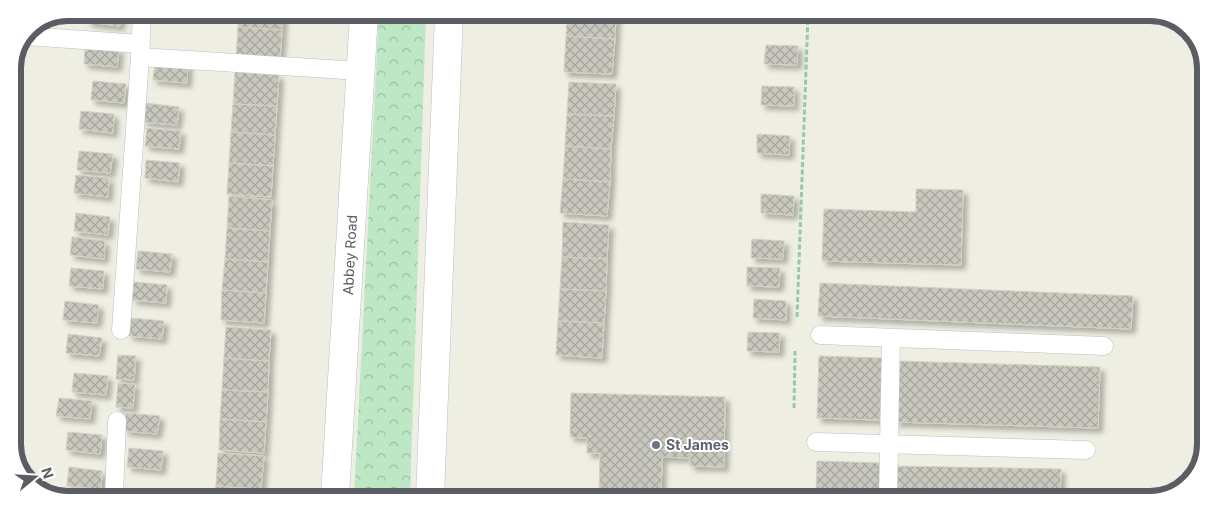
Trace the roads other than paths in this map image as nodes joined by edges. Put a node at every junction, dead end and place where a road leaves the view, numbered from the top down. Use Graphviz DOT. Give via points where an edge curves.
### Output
graph roads {
  1 [pos="142,21"];
  2 [pos="364,21"];
  3 [pos="449,21"];
  4 [pos="34,37"];
  5 [pos="140,50"];
  6 [pos="361,71"];
  7 [pos="121,330"];
  8 [pos="820,335"];
  9 [pos="891,338"];
  10 [pos="1104,346"];
  11 [pos="117,421"];
  12 [pos="816,442"];
  13 [pos="889,443"];
  14 [pos="1086,450"];
  15 [pos="114,491"];
  16 [pos="335,491"];
  17 [pos="430,491"];
  18 [pos="888,491"];
  1 -- 5 [label="lane"];
  2 -- 6 [label="street, Abbey Road"];
  3 -- 17 [label="street"];
  4 -- 5 [label="lane"];
  5 -- 6 [label="lane"];
  5 -- 7 [label="lane"];
  6 -- 16 [label="street, Abbey Road"];
  8 -- 9 [label="lane"];
  9 -- 10 [label="lane"];
  9 -- 13 [label="lane"];
  11 -- 15 [label="lane"];
  12 -- 13 [label="lane"];
  13 -- 14 [label="lane"];
  13 -- 18 [label="lane"];
}
